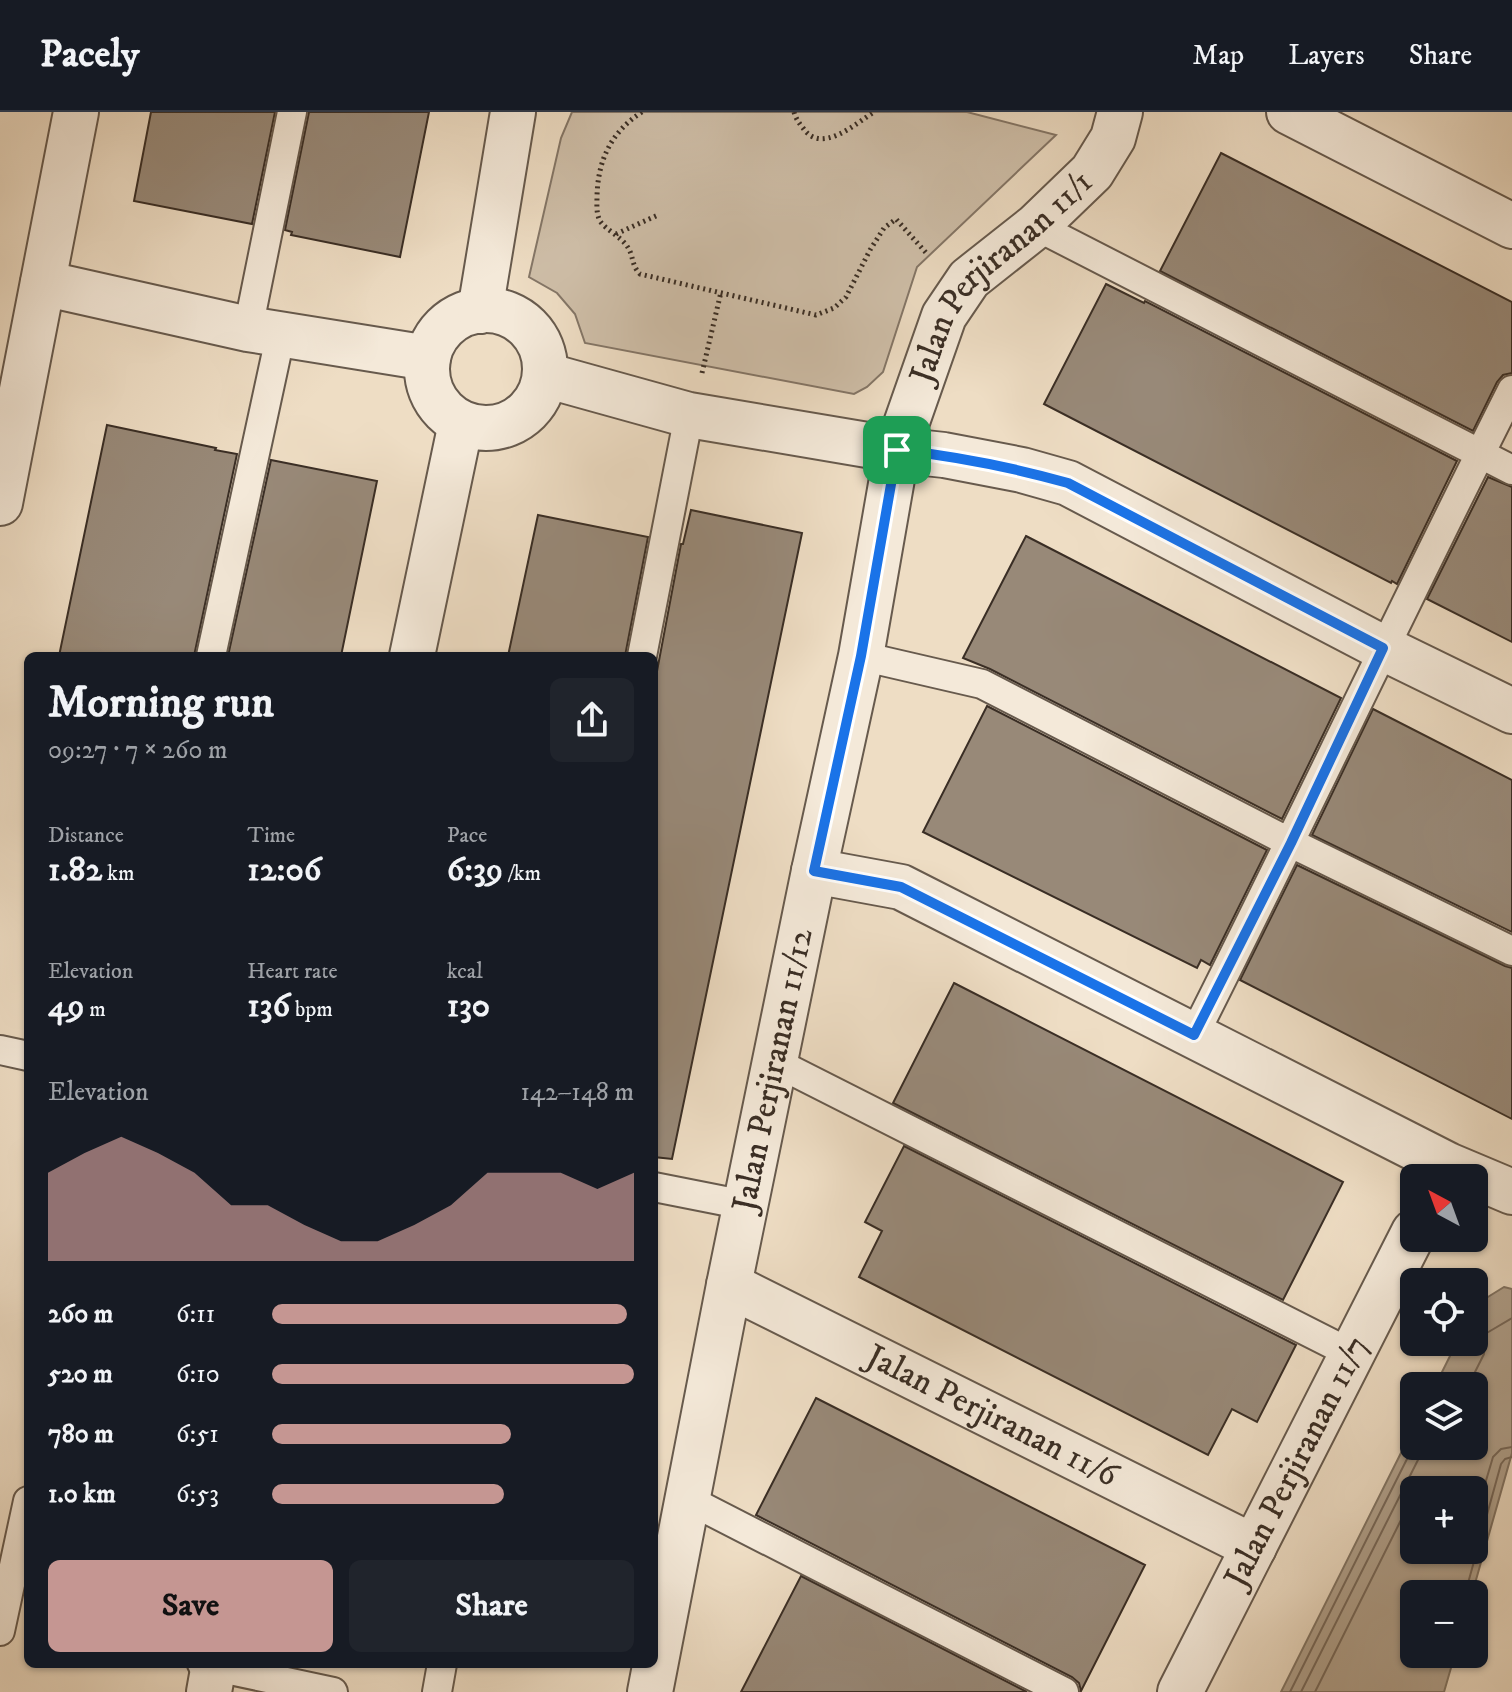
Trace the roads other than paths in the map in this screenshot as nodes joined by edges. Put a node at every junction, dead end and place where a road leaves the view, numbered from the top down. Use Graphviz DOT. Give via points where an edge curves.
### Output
graph roads {
  1 [pos="76,112"];
  2 [pos="292,112"];
  3 [pos="513,112"];
  4 [pos="1120,112"];
  5 [pos="1289,112"];
  6 [pos="1036,226"];
  7 [pos="1512,226"];
  8 [pos="43,283"];
  9 [pos="480,311"];
  10 [pos="264,331"];
  11 [pos="428,358"];
  12 [pos="545,375"];
  13 [pos="1512,390"];
  14 [pos="689,415"];
  15 [pos="461,423"];
  16 [pos="897,450"];
  17 [pos="1480,454"];
  18 [pos="1512,470"];
  19 [pos="0,503"];
  20 [pos="1383,648"];
  21 [pos="212,652"];
  22 [pos="413,652"];
  23 [pos="643,652"];
  24 [pos="861,656"];
  25 [pos="1512,711"];
  26 [pos="1291,843"];
  27 [pos="814,871"];
  28 [pos="1512,951"];
  29 [pos="1194,1035"];
  30 [pos="0,1050"];
  31 [pos="24,1055"];
  32 [pos="775,1062"];
  33 [pos="1429,1164"];
  34 [pos="1488,1185"];
  35 [pos="658,1188"];
  36 [pos="1512,1192"];
  37 [pos="745,1205"];
  38 [pos="1404,1252"];
  39 [pos="729,1285"];
  40 [pos="1352,1354"];
  41 [pos="687,1499"];
  42 [pos="24,1525"];
  43 [pos="1254,1547"];
  44 [pos="7,1625"];
  45 [pos="658,1650"];
  46 [pos="441,1668"];
  47 [pos="655,1668"];
  48 [pos="210,1672"];
  49 [pos="333,1692"];
  50 [pos="437,1692"];
  51 [pos="650,1692"];
  52 [pos="1064,1692"];
  53 [pos="1180,1692"];
  1 -- 8 [label="street"];
  2 -- 10 [label="lane"];
  3 -- 9 [label="street"];
  4 -- 6 [label="street, Jalan Perjiranan 11/1" via="1113,138 1092,172"];
  5 -- 7 [label="street"];
  6 -- 16 [label="street, Jalan Perjiranan 11/1" via="969,279 944,316"];
  6 -- 17 [label="lane"];
  8 -- 10 [label="street"];
  8 -- 19 [label="street"];
  9 -- 11 [label="street" via="446,326"];
  9 -- 12 [label="street" via="497,311 528,327 538,341"];
  10 -- 11 [label="street"];
  10 -- 21 [label="lane"];
  11 -- 15 [label="street" via="433,396"];
  12 -- 14 [label="street"];
  12 -- 15 [label="street" via="530,409 515,421 479,428"];
  13 -- 17 [label="lane"];
  14 -- 16 [label="street"];
  14 -- 23 [label="lane"];
  15 -- 22 [label="street"];
  16 -- 20 [label="street" via="1022,470 1068,483"];
  16 -- 24 [label="street, Jalan Perjiranan 11/12"];
  17 -- 18 [label="lane"];
  17 -- 20 [label="lane"];
  20 -- 25 [label="street"];
  20 -- 26 [label="lane"];
  24 -- 26 [label="lane" via="982,684"];
  24 -- 27 [label="street, Jalan Perjiranan 11/12"];
  26 -- 28 [label="lane"];
  26 -- 29 [label="lane"];
  27 -- 29 [label="street" via="901,887"];
  27 -- 32 [label="street, Jalan Perjiranan 11/12"];
  29 -- 33 [label="street"];
  30 -- 31 [label="lane"];
  32 -- 37 [label="street, Jalan Perjiranan 11/12"];
  32 -- 40 [label="lane"];
  34 -- 36 [label="street"];
  35 -- 37 [label="lane"];
  37 -- 39 [label="street, Jalan Perjiranan 11/12"];
  38 -- 40 [label="street, Jalan Perjiranan 11/7"];
  39 -- 41 [label="street, Jalan Perjiranan 11/12"];
  39 -- 43 [label="street, Jalan Perjiranan 11/6"];
  40 -- 43 [label="street, Jalan Perjiranan 11/7"];
  41 -- 45 [label="street, Jalan Perjiranan 11/12"];
  41 -- 52 [label="lane"];
  42 -- 44 [label="lane"];
  43 -- 53 [label="street, Jalan Perjiranan 11/7"];
  46 -- 50 [label="lane"];
  47 -- 51 [label="street, Jalan Perjiranan 11/12"];
  48 -- 49 [label="lane"];
}
